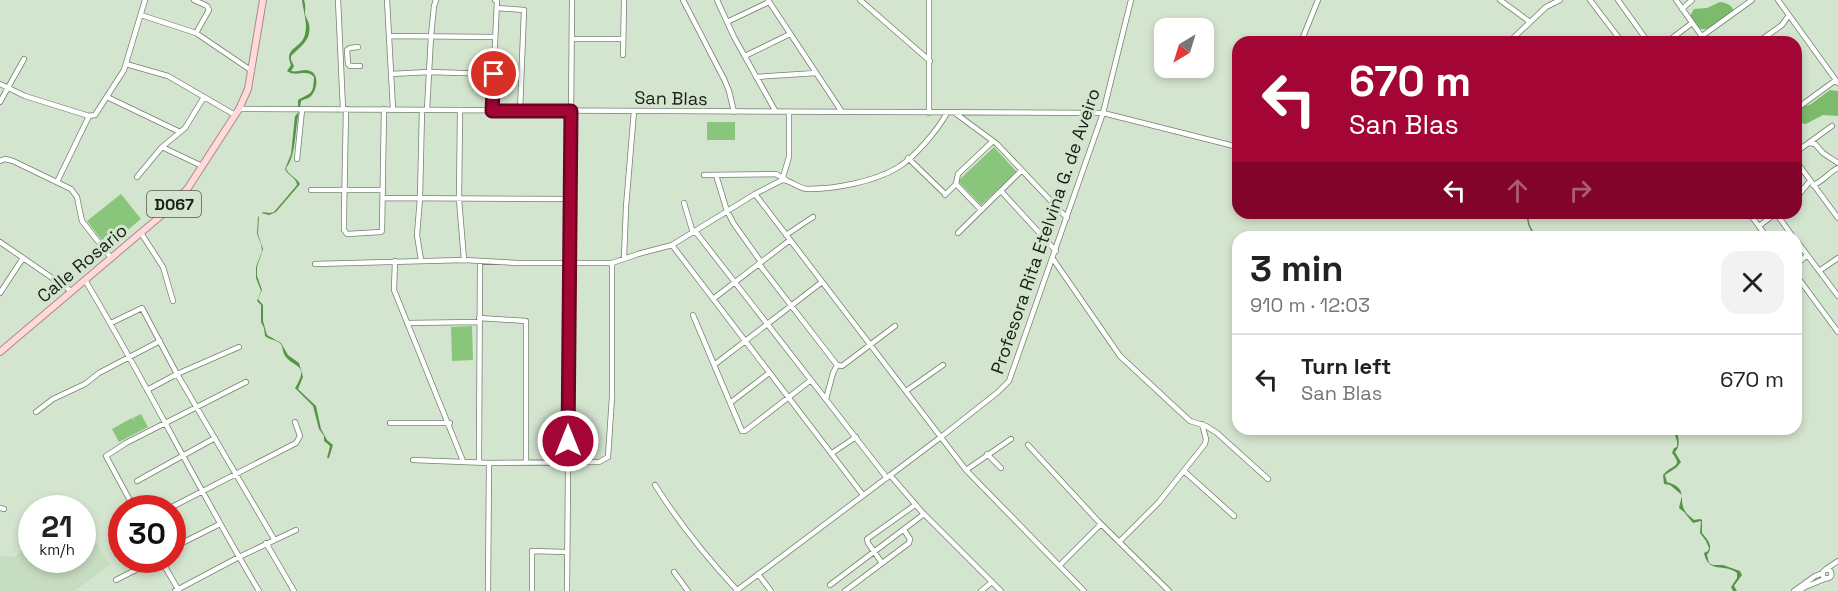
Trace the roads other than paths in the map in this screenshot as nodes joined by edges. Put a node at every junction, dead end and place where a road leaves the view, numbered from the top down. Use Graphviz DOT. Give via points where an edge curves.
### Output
graph roads {
  1 [pos="145,0"];
  2 [pos="194,0"];
  3 [pos="263,0"];
  4 [pos="338,0"];
  5 [pos="387,0"];
  6 [pos="436,0"];
  7 [pos="495,0"];
  8 [pos="572,0"];
  9 [pos="624,0"];
  10 [pos="683,0"];
  11 [pos="717,0"];
  12 [pos="860,0"];
  13 [pos="929,0"];
  14 [pos="1131,0"];
  15 [pos="1318,0"];
  16 [pos="1500,0"];
  17 [pos="1560,0"];
  18 [pos="1590,0"];
  19 [pos="1618,0"];
  20 [pos="1676,0"];
  21 [pos="1692,0"];
  22 [pos="1752,0"];
  23 [pos="1778,0"];
  24 [pos="769,1"];
  25 [pos="497,8"];
  26 [pos="1682,9"];
  27 [pos="141,15"];
  28 [pos="1789,15"];
  29 [pos="727,22"];
  30 [pos="1530,22"];
  31 [pos="1692,23"];
  32 [pos="196,33"];
  33 [pos="790,34"];
  34 [pos="390,36"];
  35 [pos="431,36"];
  36 [pos="1303,36"];
  37 [pos="1515,36"];
  38 [pos="1617,36"];
  39 [pos="1644,36"];
  40 [pos="1675,36"];
  41 [pos="1702,36"];
  42 [pos="1767,36"];
  43 [pos="495,37"];
  44 [pos="572,39"];
  45 [pos="623,39"];
  46 [pos="358,47"];
  47 [pos="623,55"];
  48 [pos="340,57"];
  49 [pos="347,57"];
  50 [pos="745,57"];
  51 [pos="24,60"];
  52 [pos="930,61"];
  53 [pos="126,64"];
  54 [pos="360,66"];
  55 [pos="252,71"];
  56 [pos="429,72"];
  57 [pos="816,73"];
  58 [pos="391,74"];
  59 [pos="494,74"];
  60 [pos="756,77"];
  61 [pos="1837,82"];
  62 [pos="0,84"];
  63 [pos="7,88"];
  64 [pos="107,97"];
  65 [pos="204,97"];
  66 [pos="0,102"];
  67 [pos="1802,105"];
  68 [pos="344,109"];
  69 [pos="384,109"];
  70 [pos="393,109"];
  71 [pos="302,110"];
  72 [pos="424,110"];
  73 [pos="460,110"];
  74 [pos="492,111"];
  75 [pos="520,111"];
  76 [pos="571,111"];
  77 [pos="634,111"];
  78 [pos="237,112"];
  79 [pos="734,112"];
  80 [pos="776,112"];
  81 [pos="789,112"];
  82 [pos="842,112"];
  83 [pos="929,113"];
  84 [pos="946,113"];
  85 [pos="955,113"];
  86 [pos="1103,113"];
  87 [pos="89,116"];
  88 [pos="1832,126"];
  89 [pos="180,132"];
  90 [pos="993,141"];
  91 [pos="1809,143"];
  92 [pos="1232,146"];
  93 [pos="162,147"];
  94 [pos="1802,148"];
  95 [pos="909,158"];
  96 [pos="297,159"];
  97 [pos="0,161"];
  98 [pos="1838,163"];
  99 [pos="202,166"];
  100 [pos="1838,168"];
  101 [pos="1802,169"];
  102 [pos="1021,171"];
  103 [pos="704,175"];
  104 [pos="716,175"];
  105 [pos="137,177"];
  106 [pos="784,178"];
  107 [pos="57,182"];
  108 [pos="1812,183"];
  109 [pos="956,184"];
  110 [pos="311,190"];
  111 [pos="344,190"];
  112 [pos="383,190"];
  113 [pos="1001,191"];
  114 [pos="1802,192"];
  115 [pos="755,194"];
  116 [pos="382,198"];
  117 [pos="420,198"];
  118 [pos="459,199"];
  119 [pos="571,200"];
  120 [pos="684,203"];
  121 [pos="981,210"];
  122 [pos="1835,210"];
  123 [pos="727,211"];
  124 [pos="813,217"];
  125 [pos="1838,218"];
  126 [pos="1067,219"];
  127 [pos="1754,219"];
  128 [pos="1768,219"];
  129 [pos="1759,226"];
  130 [pos="1763,231"];
  131 [pos="694,232"];
  132 [pos="958,232"];
  133 [pos="141,233"];
  134 [pos="788,238"];
  135 [pos="0,242"];
  136 [pos="672,245"];
  137 [pos="1802,248"];
  138 [pos="1056,251"];
  139 [pos="1807,255"];
  140 [pos="23,258"];
  141 [pos="111,258"];
  142 [pos="624,258"];
  143 [pos="1838,258"];
  144 [pos="1053,259"];
  145 [pos="421,260"];
  146 [pos="464,260"];
  147 [pos="1802,260"];
  148 [pos="395,261"];
  149 [pos="480,261"];
  150 [pos="612,263"];
  151 [pos="760,263"];
  152 [pos="315,264"];
  153 [pos="570,264"];
  154 [pos="1819,272"];
  155 [pos="85,280"];
  156 [pos="736,282"];
  157 [pos="822,282"];
  158 [pos="1802,283"];
  159 [pos="72,291"];
  160 [pos="0,293"];
  161 [pos="1838,296"];
  162 [pos="713,299"];
  163 [pos="173,301"];
  164 [pos="791,306"];
  165 [pos="693,315"];
  166 [pos="479,320"];
  167 [pos="111,323"];
  168 [pos="407,323"];
  169 [pos="768,324"];
  170 [pos="895,326"];
  171 [pos="1838,332"];
  172 [pos="160,341"];
  173 [pos="745,342"];
  174 [pos="870,344"];
  175 [pos="239,347"];
  176 [pos="0,351"];
  177 [pos="128,357"];
  178 [pos="837,365"];
  179 [pos="943,365"];
  180 [pos="714,366"];
  181 [pos="769,373"];
  182 [pos="177,374"];
  183 [pos="811,380"];
  184 [pos="246,382"];
  185 [pos="147,390"];
  186 [pos="906,391"];
  187 [pos="788,397"];
  188 [pos="826,399"];
  189 [pos="730,403"];
  190 [pos="197,406"];
  191 [pos="36,412"];
  192 [pos="294,422"];
  193 [pos="165,423"];
  194 [pos="390,423"];
  195 [pos="450,423"];
  196 [pos="1202,424"];
  197 [pos="855,437"];
  198 [pos="941,437"];
  199 [pos="215,438"];
  200 [pos="1011,439"];
  201 [pos="1028,445"];
  202 [pos="832,453"];
  203 [pos="987,454"];
  204 [pos="183,455"];
  205 [pos="413,460"];
  206 [pos="463,461"];
  207 [pos="479,462"];
  208 [pos="489,463"];
  209 [pos="526,463"];
  210 [pos="568,463"];
  211 [pos="1001,468"];
  212 [pos="966,470"];
  213 [pos="1184,471"];
  214 [pos="236,474"];
  215 [pos="888,476"];
  216 [pos="1268,479"];
  217 [pos="137,481"];
  218 [pos="656,485"];
  219 [pos="202,491"];
  220 [pos="127,495"];
  221 [pos="864,495"];
  222 [pos="186,500"];
  223 [pos="915,505"];
  224 [pos="924,514"];
  225 [pos="1234,516"];
  226 [pos="220,524"];
  227 [pos="1101,524"];
  228 [pos="296,530"];
  229 [pos="904,530"];
  230 [pos="274,539"];
  231 [pos="186,541"];
  232 [pos="1119,542"];
  233 [pos="266,543"];
  234 [pos="566,552"];
  235 [pos="874,552"];
  236 [pos="238,557"];
  237 [pos="1838,561"];
  238 [pos="882,563"];
  239 [pos="1060,565"];
  240 [pos="1837,570"];
  241 [pos="1824,571"];
  242 [pos="674,572"];
  243 [pos="130,573"];
  244 [pos="168,573"];
  245 [pos="758,574"];
  246 [pos="1832,574"];
  247 [pos="1827,578"];
  248 [pos="116,580"];
  249 [pos="992,582"];
  250 [pos="830,585"];
  251 [pos="177,590"];
  252 [pos="259,591"];
  253 [pos="294,591"];
  254 [pos="488,591"];
  255 [pos="531,591"];
  256 [pos="567,591"];
  257 [pos="688,591"];
  258 [pos="736,591"];
  259 [pos="771,591"];
  260 [pos="845,591"];
  261 [pos="981,591"];
  262 [pos="1000,591"];
  263 [pos="1083,591"];
  264 [pos="1169,591"];
  265 [pos="1794,591"];
  266 [pos="1799,591"];
  1 -- 27 [label="street"];
  2 -- 32 [label="street" via="209,10"];
  3 -- 55 [label="main road, Calle Rosario / D067"];
  4 -- 48 [label="street"];
  5 -- 34 [label="street"];
  6 -- 35 [label="street"];
  7 -- 25 [label="street"];
  8 -- 44 [label="street"];
  9 -- 45 [label="street"];
  10 -- 79 [label="street" via="724,79"];
  11 -- 29 [label="street"];
  12 -- 52 [label="street"];
  13 -- 52 [label="street"];
  14 -- 86 [label="street, Profesora Rita Etelvina G. de Aveiro"];
  15 -- 36 [label="street"];
  16 -- 30 [label="street"];
  17 -- 30 [label="street"];
  18 -- 38 [label="street"];
  19 -- 39 [label="street"];
  20 -- 26 [label="street"];
  21 -- 26 [label="street"];
  22 -- 41 [label="street"];
  23 -- 28 [label="street"];
  24 -- 29 [label="street"];
  24 -- 33 [label="street"];
  25 -- 43 [label="street"];
  25 -- 75 [label="street" via="524,10"];
  26 -- 31 [label="street"];
  27 -- 32 [label="street"];
  27 -- 53 [label="street"];
  28 -- 42 [label="street" via="1782,26"];
  28 -- 61 [label="street"];
  29 -- 50 [label="street"];
  30 -- 37 [label="street"];
  31 -- 40 [label="street"];
  31 -- 41 [label="street"];
  32 -- 55 [label="street"];
  33 -- 50 [label="street"];
  33 -- 57 [label="street"];
  34 -- 35 [label="street"];
  34 -- 58 [label="street"];
  35 -- 43 [label="street"];
  35 -- 56 [label="street"];
  43 -- 59 [label="street"];
  44 -- 45 [label="street"];
  44 -- 76 [label="street"];
  45 -- 47 [label="street"];
  46 -- 49 [label="street" via="348,49"];
  48 -- 49 [label="street"];
  48 -- 68 [label="street"];
  49 -- 54 [label="street" via="348,65"];
  50 -- 60 [label="street"];
  51 -- 63 [label="street"];
  52 -- 83 [label="street"];
  53 -- 64 [label="street"];
  53 -- 65 [label="street" via="168,76"];
  55 -- 78 [label="main road, Calle Rosario / D067"];
  56 -- 58 [label="street"];
  56 -- 59 [label="street"];
  56 -- 72 [label="street"];
  57 -- 60 [label="street"];
  57 -- 82 [label="street"];
  58 -- 70 [label="street"];
  59 -- 74 [label="street"];
  60 -- 80 [label="street"];
  61 -- 67 [label="street"];
  62 -- 63 [label="street"];
  63 -- 66 [label="street"];
  63 -- 87 [label="street"];
  64 -- 87 [label="street" via="96,114"];
  64 -- 89 [label="street"];
  65 -- 78 [label="street"];
  65 -- 89 [label="street"];
  68 -- 69 [label="street, San Blas"];
  68 -- 71 [label="street, San Blas"];
  68 -- 111 [label="street"];
  69 -- 70 [label="street, San Blas"];
  69 -- 112 [label="street"];
  70 -- 72 [label="street, San Blas"];
  71 -- 78 [label="street, San Blas"];
  71 -- 96 [label="street"];
  72 -- 73 [label="street, San Blas"];
  72 -- 117 [label="street"];
  73 -- 74 [label="street, San Blas"];
  73 -- 118 [label="street"];
  74 -- 75 [label="street, San Blas"];
  75 -- 76 [label="street, San Blas"];
  76 -- 77 [label="street, San Blas"];
  76 -- 119 [label="street"];
  77 -- 79 [label="street, San Blas"];
  77 -- 142 [label="street"];
  78 -- 99 [label="main road, Calle Rosario / D067"];
  79 -- 80 [label="street, San Blas"];
  80 -- 81 [label="street, San Blas"];
  81 -- 82 [label="street, San Blas"];
  81 -- 106 [label="street" via="789,157"];
  82 -- 83 [label="street, San Blas"];
  83 -- 84 [label="street, San Blas"];
  84 -- 85 [label="street, San Blas"];
  84 -- 95 [label="street"];
  85 -- 86 [label="street, San Blas"];
  85 -- 90 [label="street"];
  86 -- 92 [label="street, San Blas"];
  86 -- 126 [label="street, Profesora Rita Etelvina G. de Aveiro"];
  87 -- 107 [label="street"];
  88 -- 91 [label="street"];
  89 -- 93 [label="street"];
  90 -- 102 [label="street"];
  90 -- 109 [label="street" via="958,174"];
  91 -- 94 [label="street"];
  91 -- 98 [label="street"];
  93 -- 99 [label="street"];
  93 -- 105 [label="street"];
  95 -- 106 [label="street" via="887,172 836,188 802,188"];
  95 -- 109 [label="street" via="944,194"];
  97 -- 107 [label="street" via="13,161"];
  99 -- 133 [label="main road, Calle Rosario / D067" via="174,204"];
  100 -- 108 [label="street" via="1817,184"];
  101 -- 108 [label="street"];
  102 -- 113 [label="street"];
  102 -- 126 [label="street"];
  103 -- 104 [label="street"];
  104 -- 106 [label="street" via="776,174"];
  104 -- 123 [label="street"];
  106 -- 115 [label="street"];
  107 -- 141 [label="street" via="74,192 82,221"];
  108 -- 114 [label="street"];
  108 -- 122 [label="street"];
  109 -- 121 [label="street"];
  110 -- 111 [label="street"];
  111 -- 112 [label="street"];
  111 -- 116 [label="street" via="347,234 381,232"];
  112 -- 116 [label="street"];
  113 -- 121 [label="street"];
  113 -- 138 [label="street"];
  115 -- 123 [label="street"];
  115 -- 134 [label="street"];
  116 -- 117 [label="street"];
  117 -- 118 [label="street"];
  117 -- 145 [label="street" via="417,236"];
  118 -- 119 [label="street"];
  118 -- 146 [label="street"];
  119 -- 153 [label="street"];
  120 -- 131 [label="street"];
  121 -- 132 [label="street"];
  122 -- 125 [label="street"];
  123 -- 131 [label="street"];
  123 -- 151 [label="street"];
  124 -- 134 [label="street"];
  126 -- 138 [label="street, Profesora Rita Etelvina G. de Aveiro"];
  127 -- 129 [label="street"];
  128 -- 129 [label="street"];
  129 -- 130 [label="street"];
  131 -- 136 [label="street"];
  131 -- 156 [label="street"];
  133 -- 141 [label="main road, Calle Rosario / D067"];
  133 -- 163 [label="street" via="163,267"];
  134 -- 151 [label="street"];
  134 -- 157 [label="street"];
  135 -- 140 [label="street"];
  136 -- 142 [label="street"];
  136 -- 162 [label="street"];
  137 -- 139 [label="street"];
  138 -- 144 [label="street, Profesora Rita Etelvina G. de Aveiro"];
  139 -- 147 [label="street"];
  139 -- 154 [label="street"];
  140 -- 159 [label="street"];
  140 -- 160 [label="street"];
  141 -- 155 [label="main road, Calle Rosario / D067"];
  142 -- 150 [label="street"];
  143 -- 154 [label="street"];
  144 -- 196 [label="street" via="1120,356 1190,421"];
  144 -- 198 [label="street, Profesora Rita Etelvina G. de Aveiro" via="1011,377 1002,389"];
  145 -- 146 [label="street"];
  145 -- 148 [label="street"];
  146 -- 149 [label="street"];
  148 -- 152 [label="street"];
  148 -- 168 [label="street" via="394,290"];
  149 -- 153 [label="street"];
  149 -- 166 [label="street"];
  150 -- 153 [label="street"];
  150 -- 210 [label="street" via="608,457 599,462"];
  151 -- 156 [label="street"];
  151 -- 164 [label="street"];
  153 -- 210 [label="street"];
  154 -- 161 [label="street"];
  155 -- 159 [label="main road, Calle Rosario / D067"];
  155 -- 167 [label="street"];
  156 -- 162 [label="street"];
  156 -- 169 [label="street"];
  157 -- 164 [label="street"];
  157 -- 174 [label="street"];
  158 -- 171 [label="street"];
  159 -- 176 [label="main road, Calle Rosario / D067"];
  162 -- 173 [label="street"];
  164 -- 169 [label="street"];
  164 -- 178 [label="street"];
  165 -- 180 [label="street"];
  166 -- 168 [label="street"];
  166 -- 207 [label="street"];
  166 -- 209 [label="street" via="526,321"];
  167 -- 172 [label="street" via="141,307"];
  167 -- 177 [label="street"];
  168 -- 195 [label="street"];
  169 -- 173 [label="street"];
  169 -- 183 [label="street"];
  170 -- 174 [label="street"];
  172 -- 177 [label="street"];
  172 -- 182 [label="street"];
  173 -- 180 [label="street"];
  173 -- 181 [label="street"];
  174 -- 178 [label="street" via="842,366"];
  174 -- 186 [label="street"];
  175 -- 182 [label="street"];
  177 -- 185 [label="street"];
  177 -- 191 [label="street"];
  178 -- 188 [label="street"];
  179 -- 186 [label="street"];
  180 -- 189 [label="street"];
  181 -- 187 [label="street"];
  181 -- 189 [label="street"];
  182 -- 185 [label="street"];
  182 -- 190 [label="street"];
  183 -- 187 [label="street"];
  183 -- 188 [label="street"];
  184 -- 190 [label="street"];
  185 -- 193 [label="street"];
  186 -- 198 [label="street"];
  187 -- 189 [label="street" via="744,432"];
  187 -- 202 [label="street"];
  188 -- 197 [label="street"];
  190 -- 193 [label="street"];
  190 -- 199 [label="street"];
  192 -- 214 [label="street" via="300,436 296,442"];
  193 -- 204 [label="street"];
  193 -- 220 [label="street" via="106,456"];
  194 -- 195 [label="street"];
  195 -- 206 [label="street"];
  196 -- 213 [label="street" via="1205,444"];
  196 -- 216 [label="street"];
  197 -- 202 [label="street"];
  197 -- 215 [label="street"];
  198 -- 212 [label="street"];
  198 -- 215 [label="street, Profesora Rita Etelvina G. de Aveiro"];
  199 -- 204 [label="street"];
  199 -- 214 [label="street"];
  200 -- 203 [label="street"];
  201 -- 227 [label="street"];
  202 -- 221 [label="street"];
  203 -- 211 [label="street"];
  203 -- 212 [label="street"];
  204 -- 217 [label="street"];
  204 -- 219 [label="street"];
  205 -- 206 [label="street"];
  206 -- 207 [label="street"];
  207 -- 208 [label="street"];
  208 -- 209 [label="street"];
  208 -- 254 [label="street"];
  209 -- 210 [label="street"];
  210 -- 234 [label="street"];
  212 -- 239 [label="street"];
  213 -- 225 [label="street"];
  213 -- 232 [label="street"];
  214 -- 219 [label="street"];
  214 -- 230 [label="street"];
  215 -- 221 [label="street, Profesora Rita Etelvina G. de Aveiro"];
  215 -- 223 [label="street"];
  218 -- 258 [label="street"];
  219 -- 222 [label="street"];
  219 -- 226 [label="street"];
  221 -- 245 [label="street, Profesora Rita Etelvina G. de Aveiro"];
  223 -- 224 [label="street"];
  223 -- 235 [label="street" via="867,539"];
  224 -- 229 [label="street"];
  224 -- 249 [label="street"];
  226 -- 231 [label="street"];
  226 -- 236 [label="street"];
  227 -- 232 [label="street"];
  227 -- 239 [label="street"];
  228 -- 230 [label="street"];
  229 -- 235 [label="street"];
  229 -- 238 [label="street" via="909,543"];
  230 -- 233 [label="street"];
  232 -- 264 [label="street"];
  233 -- 236 [label="street"];
  233 -- 253 [label="street"];
  234 -- 255 [label="street" via="532,551"];
  234 -- 256 [label="street"];
  235 -- 238 [label="street"];
  235 -- 250 [label="street"];
  236 -- 251 [label="street"];
  236 -- 252 [label="street"];
  237 -- 241 [label="street"];
  238 -- 260 [label="street"];
  239 -- 263 [label="street"];
  240 -- 246 [label="street"];
  241 -- 246 [label="street" via="1830,570"];
  241 -- 247 [label="street"];
  241 -- 265 [label="street"];
  242 -- 257 [label="street"];
  243 -- 248 [label="street"];
  244 -- 251 [label="street"];
  245 -- 258 [label="street, Profesora Rita Etelvina G. de Aveiro"];
  245 -- 259 [label="street"];
  246 -- 247 [label="street"];
  247 -- 266 [label="street"];
  249 -- 261 [label="street"];
  249 -- 262 [label="street"];
}
